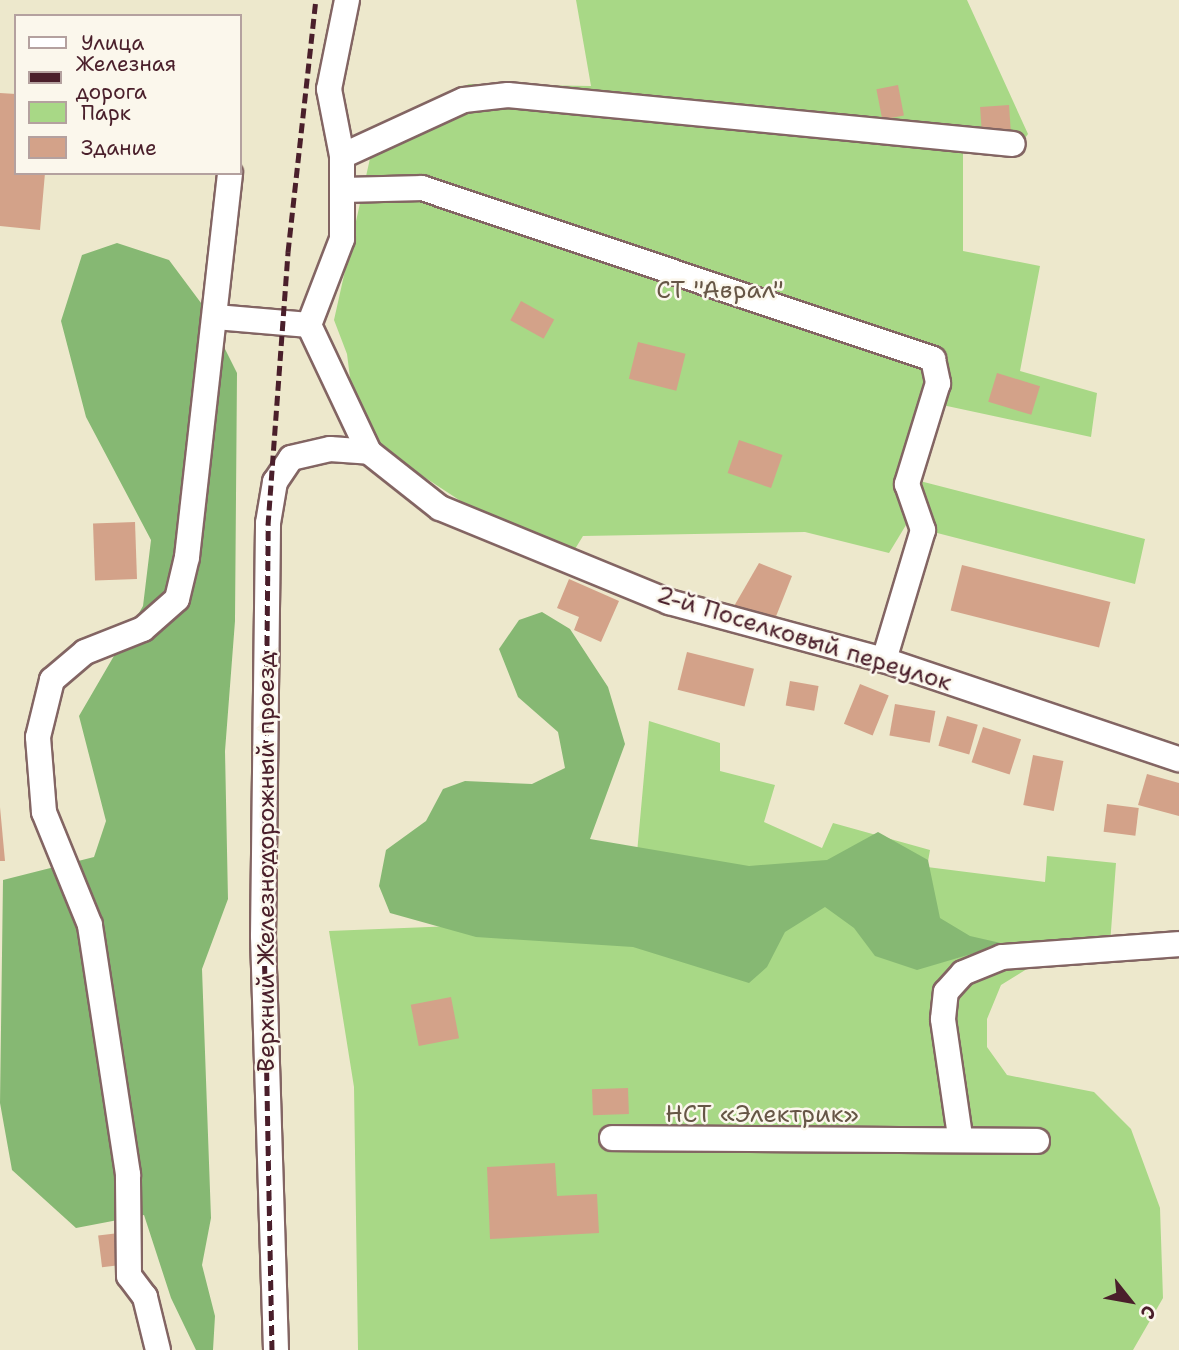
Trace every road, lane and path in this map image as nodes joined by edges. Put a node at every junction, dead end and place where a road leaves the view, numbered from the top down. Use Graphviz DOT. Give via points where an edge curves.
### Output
graph roads {
  1 [pos="347,0"];
  2 [pos="1013,144"];
  3 [pos="342,156"];
  4 [pos="230,175"];
  5 [pos="345,190"];
  6 [pos="216,317"];
  7 [pos="309,325"];
  8 [pos="369,452"];
  9 [pos="884,660"];
  10 [pos="1179,759"];
  11 [pos="1179,944"];
  12 [pos="960,1136"];
  13 [pos="612,1138"];
  14 [pos="1037,1141"];
  15 [pos="158,1350"];
  16 [pos="276,1350"];
  1 -- 3 [label="street" via="329,89"];
  2 -- 3 [label="street" via="508,94 464,100"];
  3 -- 5 [label="street"];
  4 -- 6 [label="street"];
  5 -- 7 [label="street" via="342,239"];
  5 -- 9 [label="street" via="422,188 933,359 939,383 907,484 923,530"];
  6 -- 7 [label="street"];
  6 -- 15 [label="street" via="177,600 143,629 85,652 52,680 38,737 44,812 90,925 128,1174 129,1276 145,1297"];
  7 -- 8 [label="street"];
  8 -- 9 [label="street, 2-й Поселковый переулок" via="440,508 669,602"];
  8 -- 16 [label="street, Верхний Железнодорожный проезд" via="330,449 291,458 275,482 268,523 263,936"];
  9 -- 10 [label="street, 2-й Поселковый переулок"];
  11 -- 12 [label="street" via="1002,957 963,973 946,992 943,1019"];
  12 -- 13 [label="street"];
  12 -- 14 [label="street"];
}
